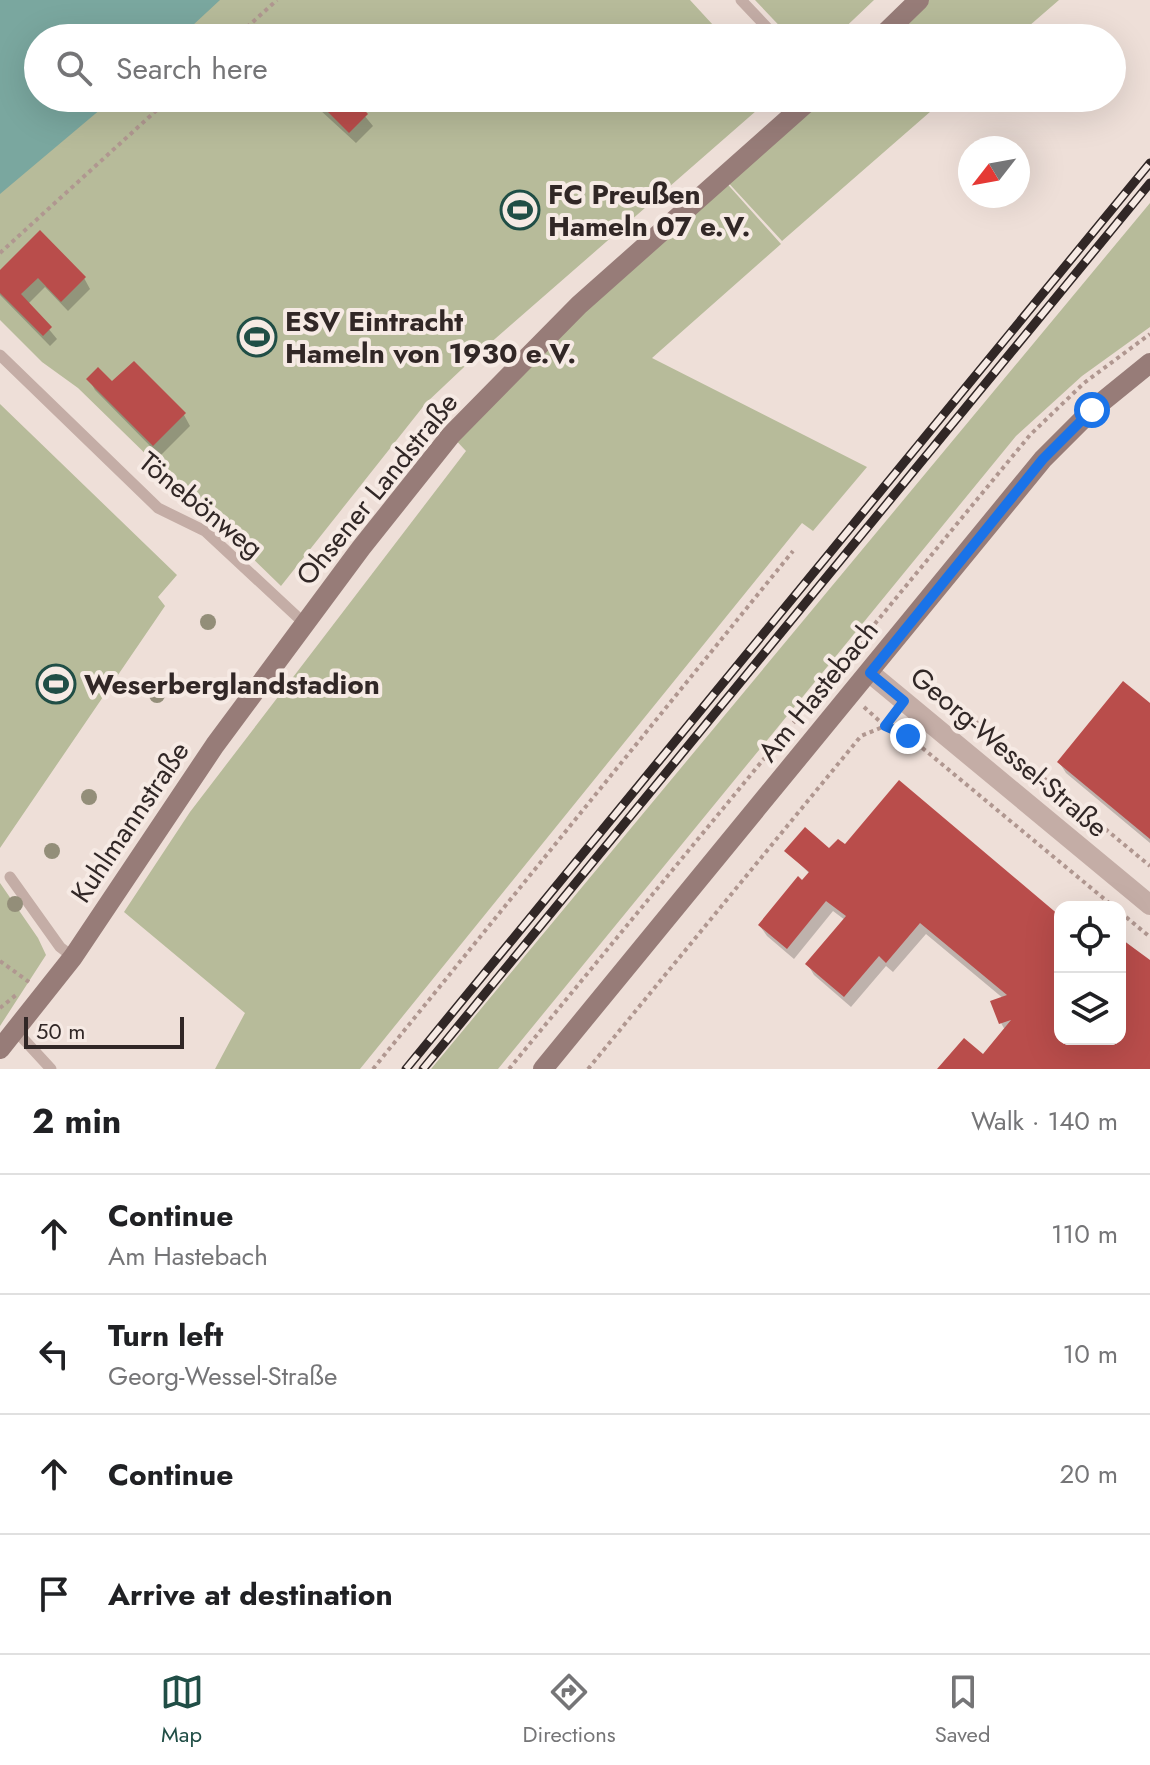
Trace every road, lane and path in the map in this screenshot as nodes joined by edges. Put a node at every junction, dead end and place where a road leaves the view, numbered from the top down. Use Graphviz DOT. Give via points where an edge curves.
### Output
graph roads {
  1 [pos="277,0"];
  2 [pos="741,0"];
  3 [pos="919,0"];
  4 [pos="250,24"];
  5 [pos="764,24"];
  6 [pos="894,24"];
  7 [pos="155,112"];
  8 [pos="796,112"];
  9 [pos="0,253"];
  10 [pos="0,355"];
  11 [pos="1150,363"];
  12 [pos="937,545"];
  13 [pos="793,551"];
  14 [pos="305,624"];
  15 [pos="870,673"];
  16 [pos="904,701"];
  17 [pos="885,726"];
  18 [pos="1150,866"];
  19 [pos="10,877"];
  20 [pos="1107,901"];
  21 [pos="1150,905"];
  22 [pos="1126,917"];
  23 [pos="1150,937"];
  24 [pos="73,957"];
  25 [pos="0,961"];
  26 [pos="31,983"];
  27 [pos="17,1032"];
  28 [pos="0,1049"];
  29 [pos="51,1069"];
  30 [pos="373,1069"];
  31 [pos="509,1069"];
  32 [pos="543,1069"];
  33 [pos="588,1069"];
  1 -- 4 [label="path"];
  2 -- 5 [label="lane"];
  3 -- 6 [label="main road"];
  7 -- 9 [label="path"];
  8 -- 14 [label="main road, Ohsener Landstraße" via="579,305 451,435"];
  10 -- 14 [label="lane, Tönebönweg" via="158,508 205,531"];
  11 -- 15 [label="main road, Am Hastebach" via="1043,459"];
  12 -- 31 [label="path"];
  13 -- 30 [label="path"];
  14 -- 24 [label="main road, Kuhlmannstraße" via="215,745"];
  15 -- 16 [label="street, Georg-Wessel-Straße"];
  15 -- 32 [label="main road, Am Hastebach"];
  16 -- 17 [label="path"];
  16 -- 18 [label="path" via="923,678"];
  16 -- 21 [label="street, Georg-Wessel-Straße"];
  17 -- 20 [label="path" via="908,736"];
  17 -- 33 [label="path" via="861,736"];
  19 -- 24 [label="lane" via="60,947"];
  22 -- 23 [label="path"];
  24 -- 27 [label="main road, Kuhlmannstraße"];
  25 -- 26 [label="path"];
  27 -- 28 [label="main road, Kuhlmannstraße"];
  27 -- 29 [label="lane"];
}
